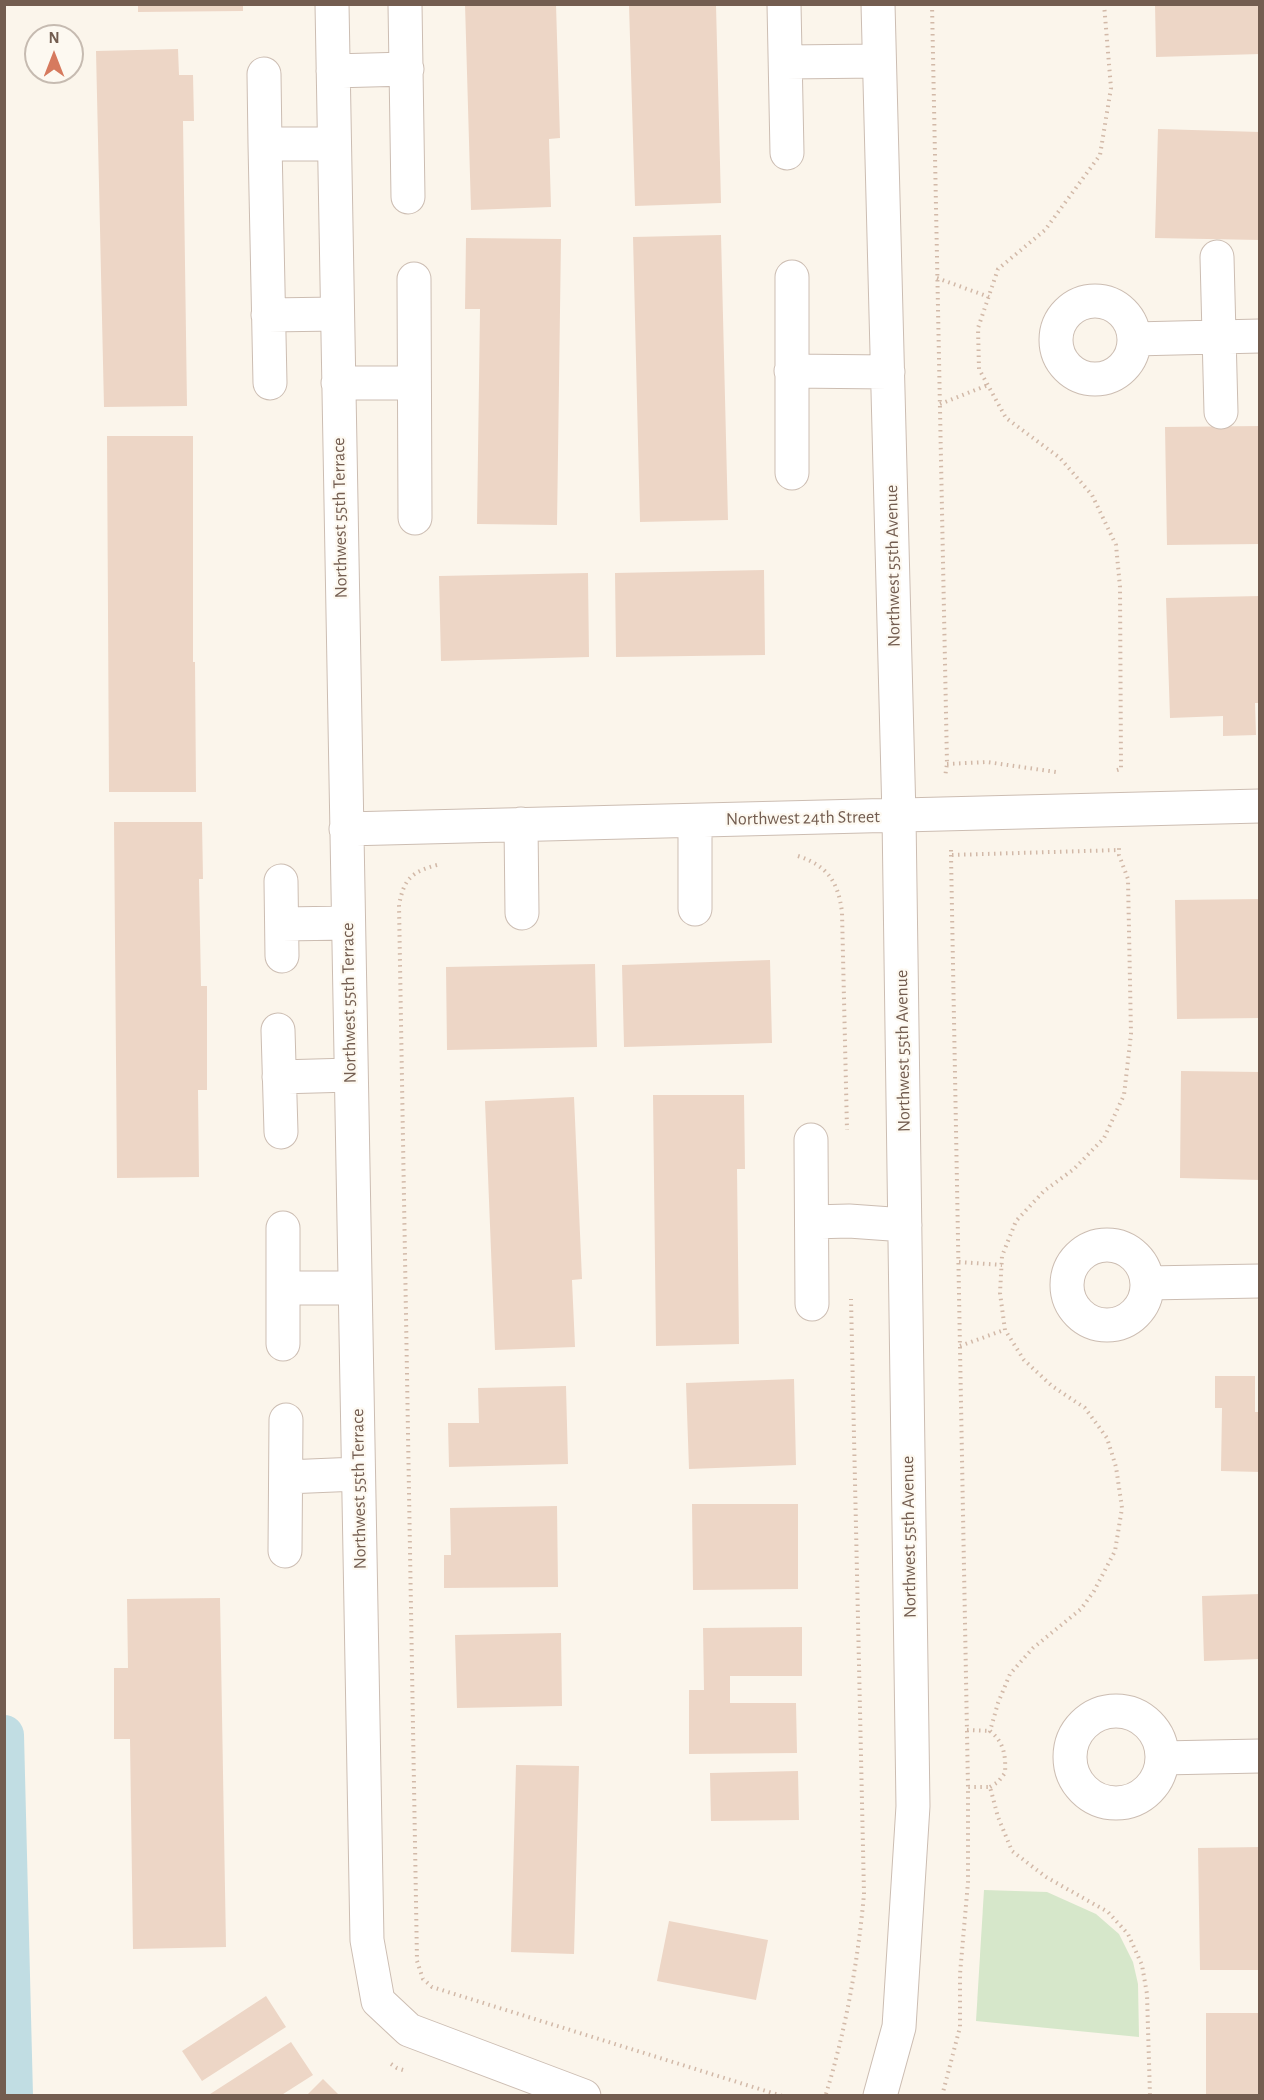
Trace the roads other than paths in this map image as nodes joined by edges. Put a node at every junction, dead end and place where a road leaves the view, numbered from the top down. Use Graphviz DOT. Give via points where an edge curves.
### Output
graph roads {
  1 [pos="332,4"];
  2 [pos="405,4"];
  3 [pos="784,4"];
  4 [pos="878,4"];
  5 [pos="786,62"];
  6 [pos="879,62"];
  7 [pos="407,69"];
  8 [pos="333,71"];
  9 [pos="264,74"];
  10 [pos="265,144"];
  11 [pos="334,144"];
  12 [pos="787,153"];
  13 [pos="408,197"];
  14 [pos="1217,256"];
  15 [pos="792,277"];
  16 [pos="414,279"];
  17 [pos="337,314"];
  18 [pos="268,315"];
  19 [pos="1260,336"];
  20 [pos="1219,337"];
  21 [pos="1134,339"];
  22 [pos="791,371"];
  23 [pos="888,372"];
  24 [pos="270,383"];
  25 [pos="338,383"];
  26 [pos="414,383"];
  27 [pos="1221,412"];
  28 [pos="792,472"];
  29 [pos="415,518"];
  30 [pos="1260,806"];
  31 [pos="899,816"];
  32 [pos="695,820"];
  33 [pos="521,824"];
  34 [pos="346,829"];
  35 [pos="280,881"];
  36 [pos="695,909"];
  37 [pos="522,913"];
  38 [pos="348,923"];
  39 [pos="278,1030"];
  40 [pos="351,1075"];
  41 [pos="279,1077"];
  42 [pos="280,1132"];
  43 [pos="811,1140"];
  44 [pos="812,1222"];
  45 [pos="905,1225"];
  46 [pos="283,1228"];
  47 [pos="1260,1281"];
  48 [pos="1147,1283"];
  49 [pos="283,1288"];
  50 [pos="355,1288"];
  51 [pos="812,1304"];
  52 [pos="283,1344"];
  53 [pos="286,1420"];
  54 [pos="358,1474"];
  55 [pos="286,1477"];
  56 [pos="285,1551"];
  57 [pos="1260,1756"];
  58 [pos="1162,1758"];
  59 [pos="584,2096"];
  60 [pos="880,2096"];
  1 -- 8 [label="street, Northwest 55th Terrace"];
  2 -- 7 [label="street"];
  3 -- 5 [label="street"];
  4 -- 6 [label="street, Northwest 55th Avenue"];
  5 -- 6 [label="street"];
  5 -- 12 [label="street"];
  6 -- 23 [label="street, Northwest 55th Avenue"];
  7 -- 8 [label="street"];
  7 -- 13 [label="street"];
  8 -- 11 [label="street, Northwest 55th Terrace"];
  9 -- 10 [label="street"];
  10 -- 11 [label="street"];
  10 -- 18 [label="street"];
  11 -- 17 [label="street, Northwest 55th Terrace"];
  14 -- 20 [label="street"];
  15 -- 22 [label="street"];
  16 -- 26 [label="street"];
  17 -- 18 [label="street"];
  17 -- 25 [label="street, Northwest 55th Terrace"];
  18 -- 24 [label="street"];
  19 -- 20 [label="street"];
  20 -- 21 [label="street"];
  20 -- 27 [label="street"];
  22 -- 23 [label="street"];
  22 -- 28 [label="street"];
  23 -- 31 [label="street, Northwest 55th Avenue"];
  25 -- 26 [label="street"];
  25 -- 34 [label="street, Northwest 55th Terrace"];
  26 -- 29 [label="street"];
  30 -- 31 [label="street, Northwest 24th Street"];
  31 -- 32 [label="street, Northwest 24th Street"];
  31 -- 45 [label="street, Northwest 55th Avenue"];
  32 -- 33 [label="street, Northwest 24th Street"];
  32 -- 36 [label="street"];
  33 -- 34 [label="street, Northwest 24th Street"];
  33 -- 37 [label="street"];
  34 -- 38 [label="street, Northwest 55th Terrace"];
  35 -- 38 [label="street" via="282,940"];
  38 -- 40 [label="street, Northwest 55th Terrace"];
  39 -- 41 [label="street"];
  40 -- 41 [label="street"];
  40 -- 50 [label="street, Northwest 55th Terrace"];
  41 -- 42 [label="street"];
  43 -- 44 [label="street"];
  44 -- 45 [label="street"];
  44 -- 51 [label="street"];
  45 -- 60 [label="street, Northwest 55th Avenue" via="913,1806 899,2027"];
  46 -- 49 [label="street"];
  47 -- 48 [label="street"];
  49 -- 50 [label="street"];
  49 -- 52 [label="street"];
  50 -- 54 [label="street, Northwest 55th Terrace"];
  53 -- 55 [label="street"];
  54 -- 55 [label="street"];
  54 -- 59 [label="street, Northwest 55th Terrace" via="367,1940 378,2001 409,2030"];
  55 -- 56 [label="street"];
  57 -- 58 [label="street"];
}
